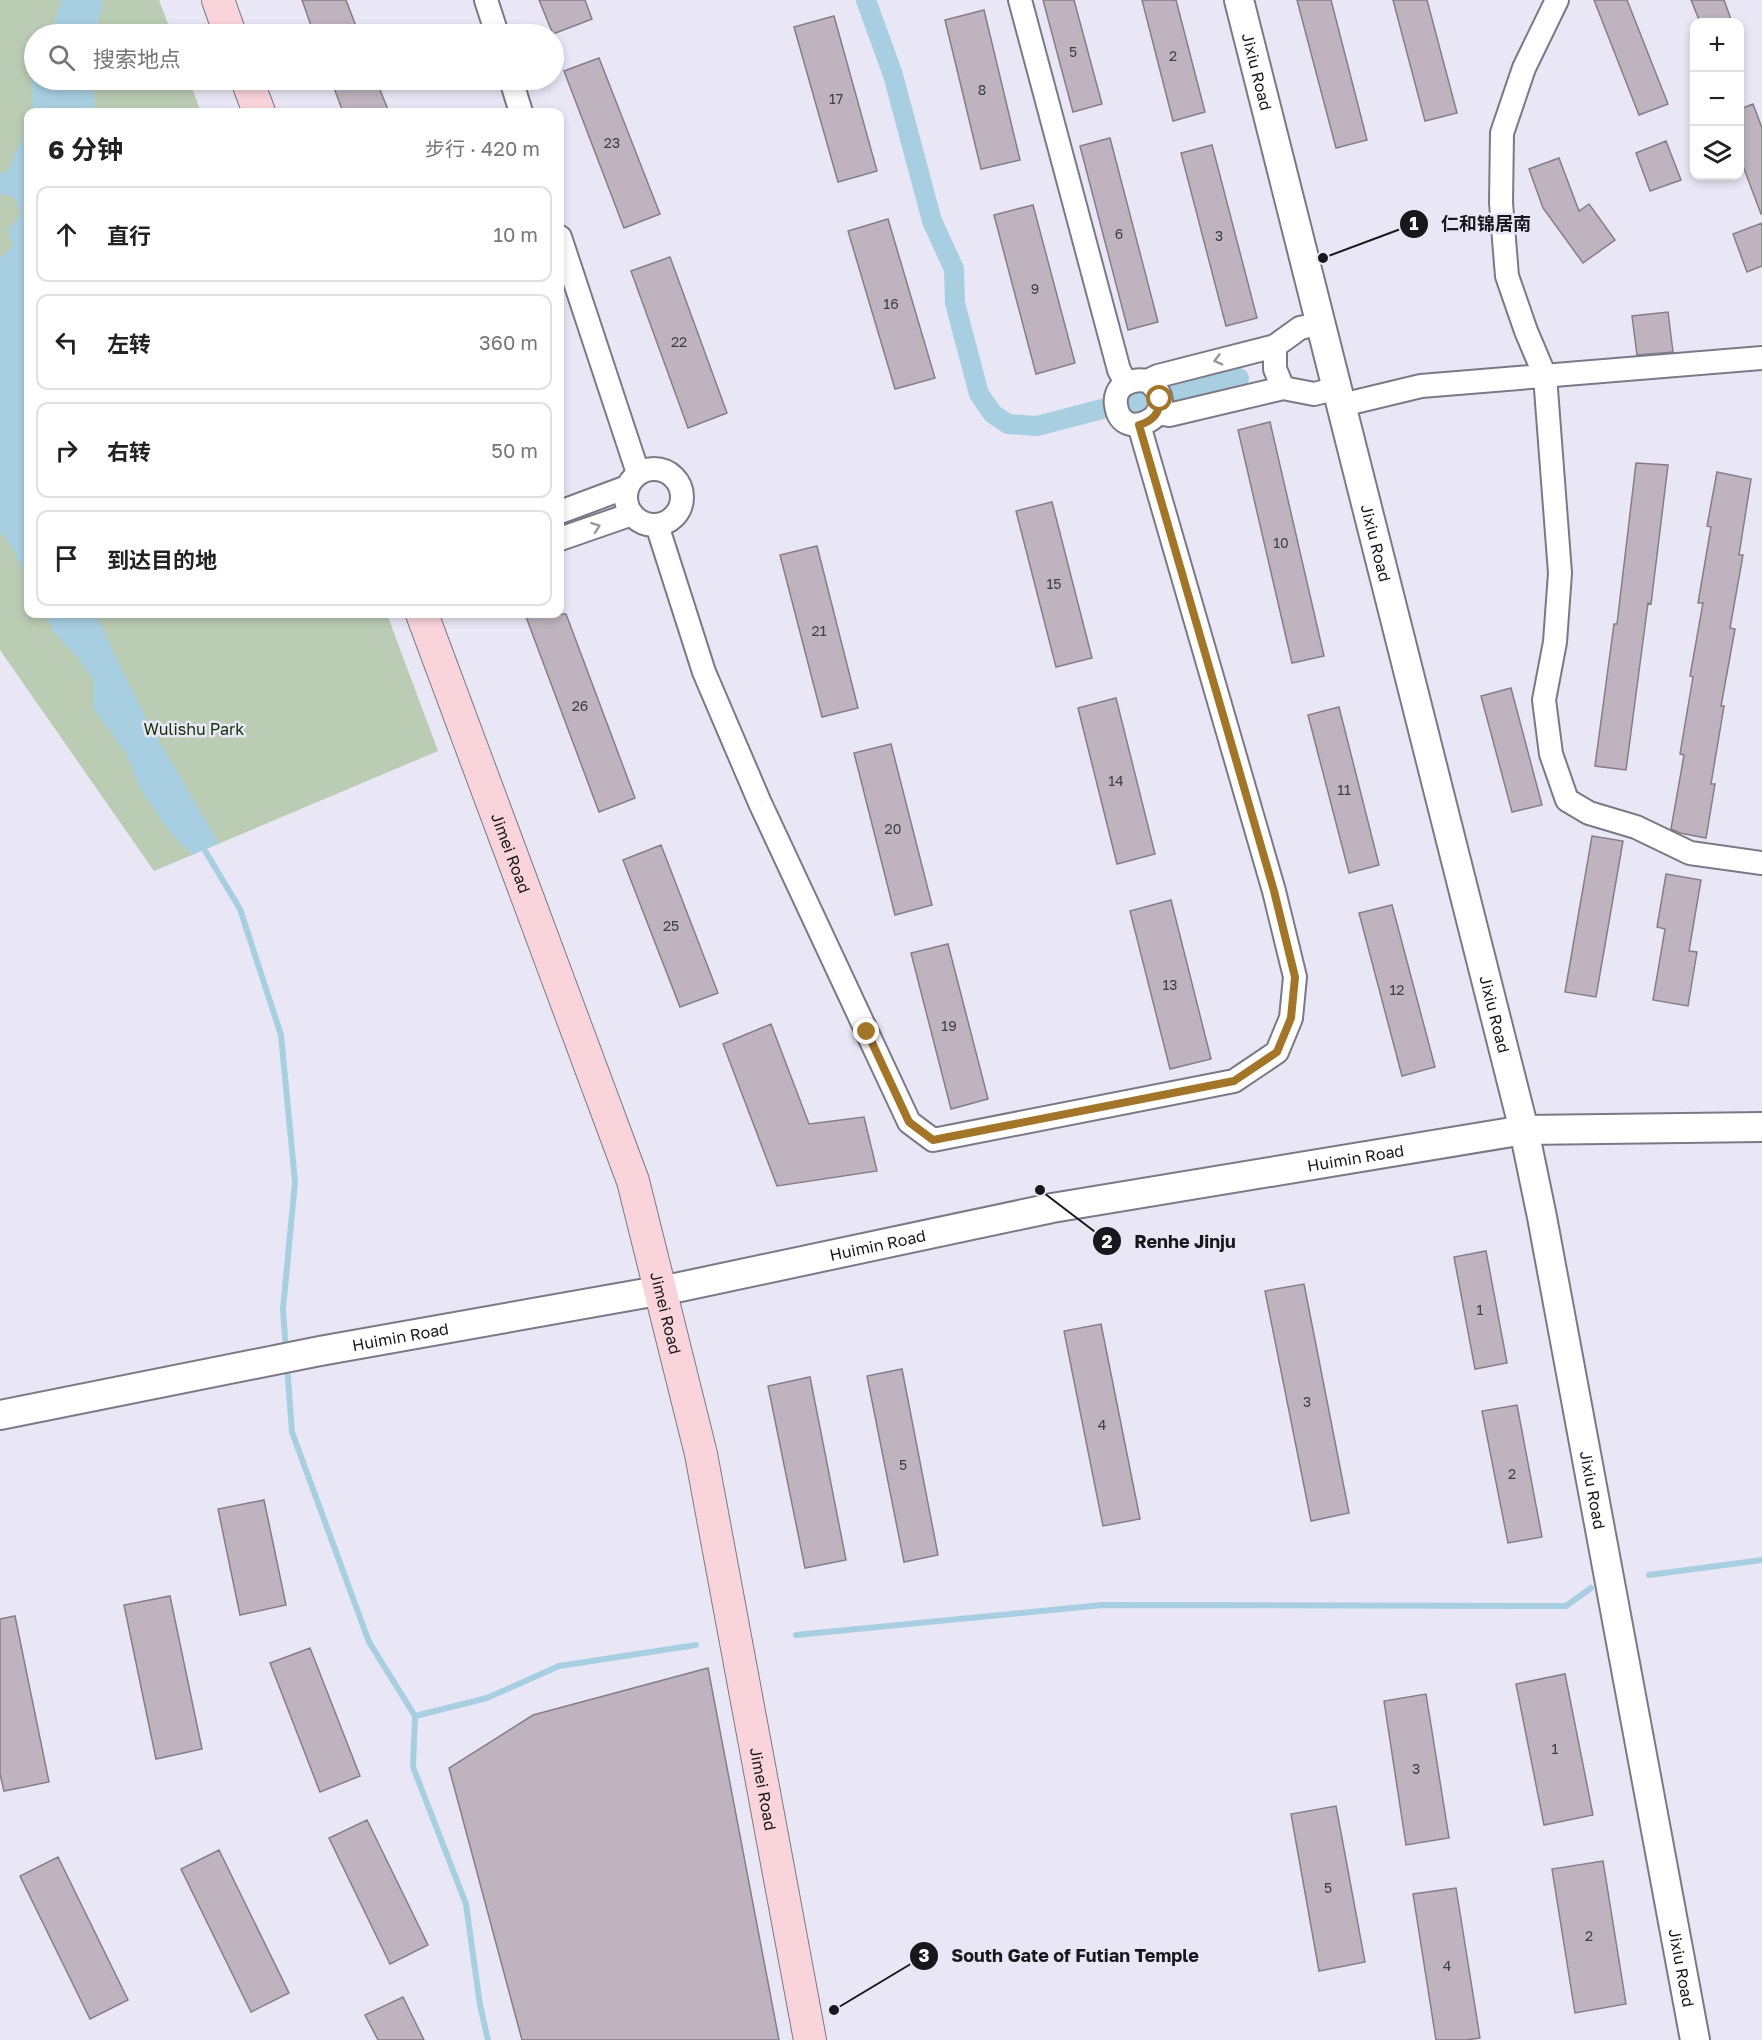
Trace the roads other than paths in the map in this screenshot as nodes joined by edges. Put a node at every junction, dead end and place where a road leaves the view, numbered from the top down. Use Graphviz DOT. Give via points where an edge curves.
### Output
graph roads {
  1 [pos="196,0"];
  2 [pos="218,0"];
  3 [pos="486,0"];
  4 [pos="1020,0"];
  5 [pos="1239,0"];
  6 [pos="1557,0"];
  7 [pos="205,24"];
  8 [pos="226,24"];
  9 [pos="494,24"];
  10 [pos="229,90"];
  11 [pos="251,90"];
  12 [pos="514,90"];
  13 [pos="236,108"];
  14 [pos="258,108"];
  15 [pos="520,108"];
  16 [pos="564,250"];
  17 [pos="1322,323"];
  18 [pos="1275,346"];
  19 [pos="1762,358"];
  20 [pos="1545,376"];
  21 [pos="1136,382"];
  22 [pos="1283,388"];
  23 [pos="1340,396"];
  24 [pos="1148,419"];
  25 [pos="633,480"];
  26 [pos="564,510"];
  27 [pos="632,514"];
  28 [pos="657,525"];
  29 [pos="564,538"];
  30 [pos="423,618"];
  31 [pos="443,618"];
  32 [pos="1762,863"];
  33 [pos="1762,1126"];
  34 [pos="1524,1130"];
  35 [pos="671,1288"];
  36 [pos="0,1415"];
  37 [pos="810,2040"];
  38 [pos="827,2040"];
  39 [pos="1695,2040"];
  1 -- 7 [label="main road"];
  2 -- 8 [label="main road"];
  3 -- 9 [label="street"];
  4 -- 21 [label="street" via="1119,370"];
  5 -- 17 [label="street, Jixiu Road"];
  6 -- 20 [label="street" via="1524,68 1503,133 1501,203 1507,276"];
  10 -- 13 [label="main road"];
  11 -- 14 [label="main road"];
  12 -- 15 [label="street"];
  16 -- 25 [label="street"];
  17 -- 18 [label="street" via="1300,327"];
  17 -- 23 [label="street, Jixiu Road"];
  18 -- 21 [label="street, one-way"];
  18 -- 22 [label="street" via="1275,369"];
  19 -- 20 [label="street"];
  20 -- 23 [label="street"];
  20 -- 32 [label="street" via="1560,573 1555,642 1544,700 1551,754 1567,800 1589,813 1636,827 1690,853"];
  21 -- 24 [label="street" via="1157,391 1160,399"];
  21 -- 24 [label="street" via="1117,394 1116,408 1125,421"];
  22 -- 23 [label="street"];
  22 -- 24 [label="street"];
  23 -- 34 [label="street, Jixiu Road"];
  24 -- 28 [label="street" via="1295,977 1291,1018 1277,1052 1234,1081 933,1140 909,1122 722,716"];
  25 -- 26 [label="street"];
  25 -- 27 [label="street" via="626,496"];
  25 -- 28 [label="street" via="655,468 672,475 681,490 682,500 674,517"];
  27 -- 28 [label="street" via="647,524"];
  29 -- 27 [label="street, one-way"];
  30 -- 35 [label="main road, Jimei Road"];
  31 -- 35 [label="main road, Jimei Road" via="650,1170"];
  33 -- 34 [label="street, Huimin Road"];
  34 -- 35 [label="street, Huimin Road" via="1052,1208"];
  34 -- 39 [label="street, Jixiu Road"];
  35 -- 36 [label="street, Huimin Road" via="320,1351"];
  35 -- 37 [label="main road, Jimei Road"];
  35 -- 38 [label="main road, Jimei Road" via="719,1455"];
}
